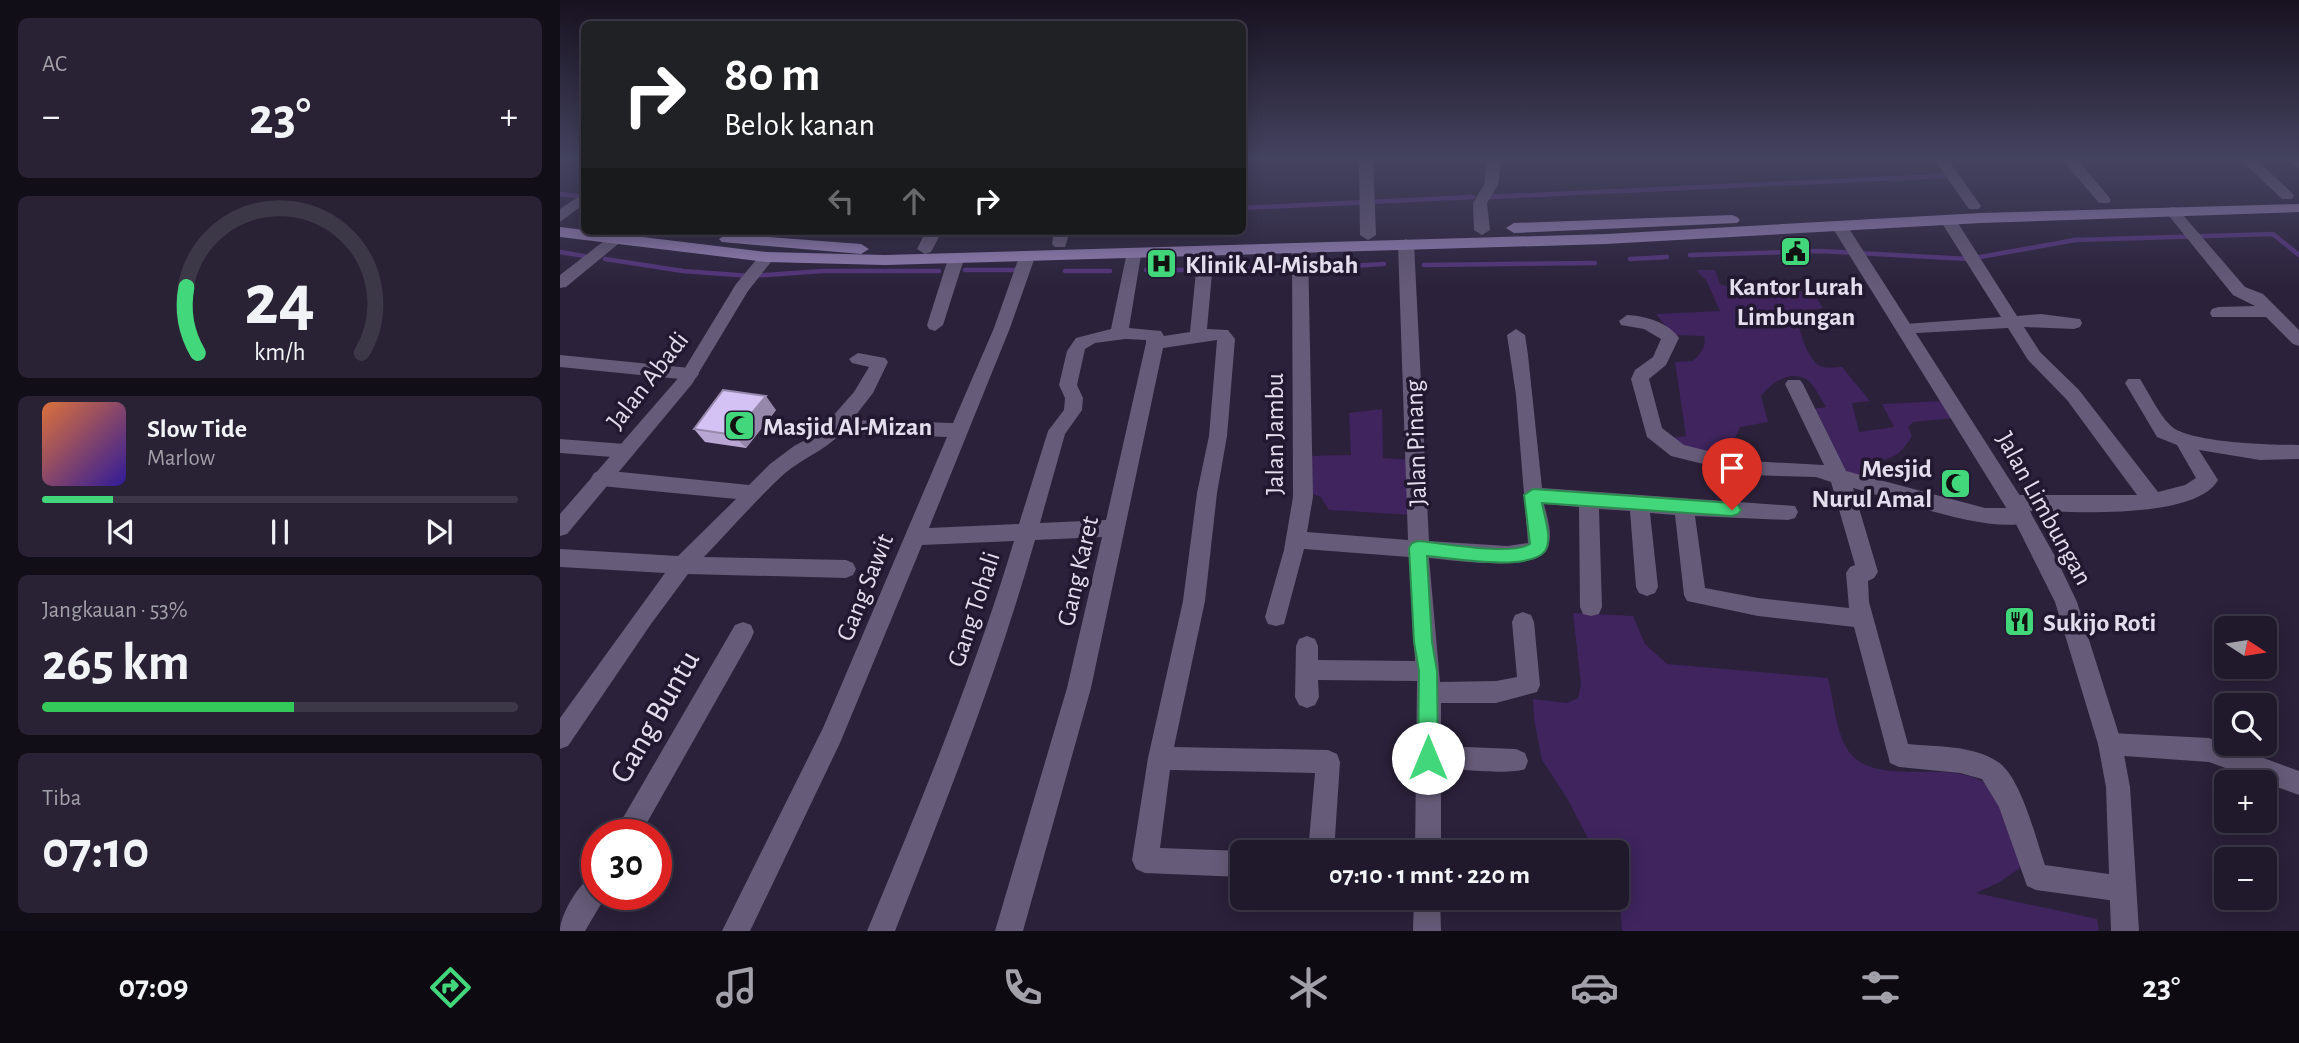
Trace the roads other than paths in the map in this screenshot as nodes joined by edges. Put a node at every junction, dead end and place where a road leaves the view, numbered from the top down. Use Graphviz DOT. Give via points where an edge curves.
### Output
graph roads {
  1 [pos="581,201"];
  2 [pos="1481,201"];
  3 [pos="1971,201"];
  4 [pos="2073,201"];
  5 [pos="1367,202"];
  6 [pos="1974,206"];
  7 [pos="2299,208"];
  8 [pos="2172,211"];
  9 [pos="1948,220"];
  10 [pos="581,225"];
  11 [pos="1840,227"];
  12 [pos="562,229"];
  13 [pos="1482,230"];
  14 [pos="581,232"];
  15 [pos="604,235"];
  16 [pos="692,235"];
  17 [pos="932,235"];
  18 [pos="1368,235"];
  19 [pos="2194,236"];
  20 [pos="618,237"];
  21 [pos="1061,238"];
  22 [pos="1406,244"];
  23 [pos="1300,248"];
  24 [pos="925,249"];
  25 [pos="1206,251"];
  26 [pos="1133,255"];
  27 [pos="1027,257"];
  28 [pos="1972,258"];
  29 [pos="956,259"];
  30 [pos="763,262"];
  31 [pos="560,283"];
  32 [pos="2270,311"];
  33 [pos="2218,313"];
  34 [pos="1627,321"];
  35 [pos="2012,323"];
  36 [pos="2074,323"];
  37 [pos="935,325"];
  38 [pos="1906,330"];
  39 [pos="1119,334"];
  40 [pos="1516,335"];
  41 [pos="1198,336"];
  42 [pos="2299,340"];
  43 [pos="1156,343"];
  44 [pos="858,359"];
  45 [pos="560,361"];
  46 [pos="690,374"];
  47 [pos="2134,383"];
  48 [pos="1794,384"];
  49 [pos="836,426"];
  50 [pos="957,430"];
  51 [pos="2186,441"];
  52 [pos="560,446"];
  53 [pos="625,451"];
  54 [pos="2299,452"];
  55 [pos="1839,477"];
  56 [pos="601,478"];
  57 [pos="752,493"];
  58 [pos="1533,495"];
  59 [pos="1589,500"];
  60 [pos="2154,502"];
  61 [pos="1639,504"];
  62 [pos="1684,508"];
  63 [pos="2018,510"];
  64 [pos="1788,512"];
  65 [pos="560,528"];
  66 [pos="1116,528"];
  67 [pos="1026,531"];
  68 [pos="914,537"];
  69 [pos="1295,540"];
  70 [pos="1418,548"];
  71 [pos="560,558"];
  72 [pos="683,565"];
  73 [pos="846,569"];
  74 [pos="1647,587"];
  75 [pos="1591,607"];
  76 [pos="1276,617"];
  77 [pos="1863,619"];
  78 [pos="1523,622"];
  79 [pos="743,632"];
  80 [pos="1307,646"];
  81 [pos="1307,670"];
  82 [pos="1428,682"];
  83 [pos="1307,697"];
  84 [pos="560,738"];
  85 [pos="2110,744"];
  86 [pos="1160,758"];
  87 [pos="1428,758"];
  88 [pos="1516,761"];
  89 [pos="2299,783"];
  90 [pos="635,819"];
  91 [pos="1322,840"];
  92 [pos="1428,840"];
  93 [pos="1230,864"];
  94 [pos="2123,889"];
  95 [pos="583,910"];
  96 [pos="1427,910"];
  97 [pos="570,931"];
  98 [pos="736,931"];
  99 [pos="881,931"];
  100 [pos="1009,931"];
  101 [pos="1426,931"];
  102 [pos="2126,931"];
  1 -- 12 [label="street"];
  2 -- 13 [label="street"];
  3 -- 6 [label="street"];
  4 -- 6 [label="main road"];
  5 -- 18 [label="street"];
  6 -- 13 [label="main road"];
  7 -- 8 [label="main road"];
  8 -- 9 [label="main road"];
  8 -- 19 [label="street"];
  9 -- 11 [label="main road"];
  9 -- 28 [label="street"];
  10 -- 12 [label="main road"];
  11 -- 22 [label="main road"];
  11 -- 38 [label="street, Jalan Limbungan"];
  12 -- 14 [label="main road"];
  13 -- 18 [label="main road"];
  15 -- 20 [label="main road"];
  16 -- 24 [label="main road" via="772,244"];
  17 -- 24 [label="street"];
  18 -- 21 [label="main road"];
  19 -- 32 [label="street" via="2239,291 2253,295"];
  20 -- 30 [label="main road"];
  20 -- 31 [label="street"];
  21 -- 24 [label="main road"];
  22 -- 23 [label="main road"];
  22 -- 70 [label="street, Jalan Pinang"];
  23 -- 25 [label="main road"];
  23 -- 69 [label="street, Jalan Jambu" via="1303,497"];
  25 -- 26 [label="main road"];
  25 -- 41 [label="street"];
  26 -- 27 [label="main road"];
  26 -- 39 [label="street"];
  27 -- 29 [label="main road"];
  27 -- 50 [label="street, Gang Sawit"];
  28 -- 35 [label="street"];
  29 -- 30 [label="main road"];
  29 -- 37 [label="street"];
  30 -- 46 [label="street, Jalan Abadi"];
  32 -- 33 [label="street"];
  32 -- 42 [label="street"];
  34 -- 55 [label="street" via="1657,328 1670,338 1660,361 1640,374 1640,379 1654,432 1671,448 1748,468 1801,468"];
  35 -- 36 [label="street"];
  35 -- 38 [label="street"];
  35 -- 60 [label="street"];
  38 -- 63 [label="street, Jalan Limbungan"];
  39 -- 43 [label="street, Gang Tohali" via="1155,335"];
  39 -- 67 [label="street, Gang Tohali" via="1086,338 1077,347 1068,385 1075,403 1068,422 1057,431"];
  40 -- 58 [label="street" via="1524,372"];
  41 -- 43 [label="street"];
  41 -- 86 [label="street" via="1222,334 1226,339 1218,436 1194,601"];
  43 -- 66 [label="street, Gang Karet"];
  44 -- 49 [label="street" via="879,362 860,399"];
  45 -- 46 [label="street"];
  46 -- 53 [label="street, Jalan Abadi"];
  47 -- 51 [label="street" via="2164,432"];
  48 -- 55 [label="street"];
  49 -- 50 [label="street"];
  49 -- 57 [label="street"];
  50 -- 68 [label="street, Gang Sawit"];
  51 -- 54 [label="street" via="2260,453"];
  51 -- 60 [label="street" via="2208,480"];
  52 -- 53 [label="street"];
  53 -- 56 [label="street, Jalan Abadi"];
  55 -- 63 [label="street" via="1985,516"];
  55 -- 77 [label="street" via="1867,572 1857,573"];
  56 -- 57 [label="street"];
  56 -- 65 [label="street, Jalan Abadi"];
  57 -- 72 [label="street"];
  58 -- 59 [label="street"];
  58 -- 70 [label="street" via="1539,535 1538,547 1530,553"];
  59 -- 61 [label="street"];
  59 -- 75 [label="street"];
  60 -- 63 [label="street"];
  61 -- 62 [label="street"];
  61 -- 74 [label="street"];
  62 -- 64 [label="street"];
  62 -- 77 [label="street" via="1695,595"];
  63 -- 85 [label="street, Jalan Limbungan" via="2066,602"];
  66 -- 67 [label="street"];
  66 -- 100 [label="street, Gang Karet" via="1079,688"];
  67 -- 68 [label="street"];
  67 -- 99 [label="street, Gang Tohali" via="1004,611 949,765"];
  68 -- 98 [label="street, Gang Sawit" via="832,735"];
  69 -- 70 [label="street"];
  69 -- 76 [label="street, Jalan Jambu"];
  70 -- 82 [label="street, Jalan Pinang"];
  71 -- 72 [label="street"];
  72 -- 73 [label="street"];
  72 -- 84 [label="street"];
  77 -- 94 [label="street" via="1899,755 1990,771 2003,783 2036,877"];
  78 -- 82 [label="street" via="1529,685 1496,692"];
  79 -- 90 [label="street, Gang Buntu"];
  80 -- 81 [label="street"];
  81 -- 82 [label="street"];
  81 -- 83 [label="street"];
  82 -- 87 [label="street, Jalan Pinang"];
  85 -- 89 [label="street" via="2209,750"];
  85 -- 94 [label="street, Jalan Limbungan" via="2118,787"];
  86 -- 91 [label="street" via="1328,762"];
  86 -- 93 [label="street" via="1145,860"];
  87 -- 88 [label="street"];
  87 -- 92 [label="street, Jalan Pinang"];
  94 -- 102 [label="street, Jalan Limbungan"];
  95 -- 97 [label="street"];
  96 -- 101 [label="street"];
}
